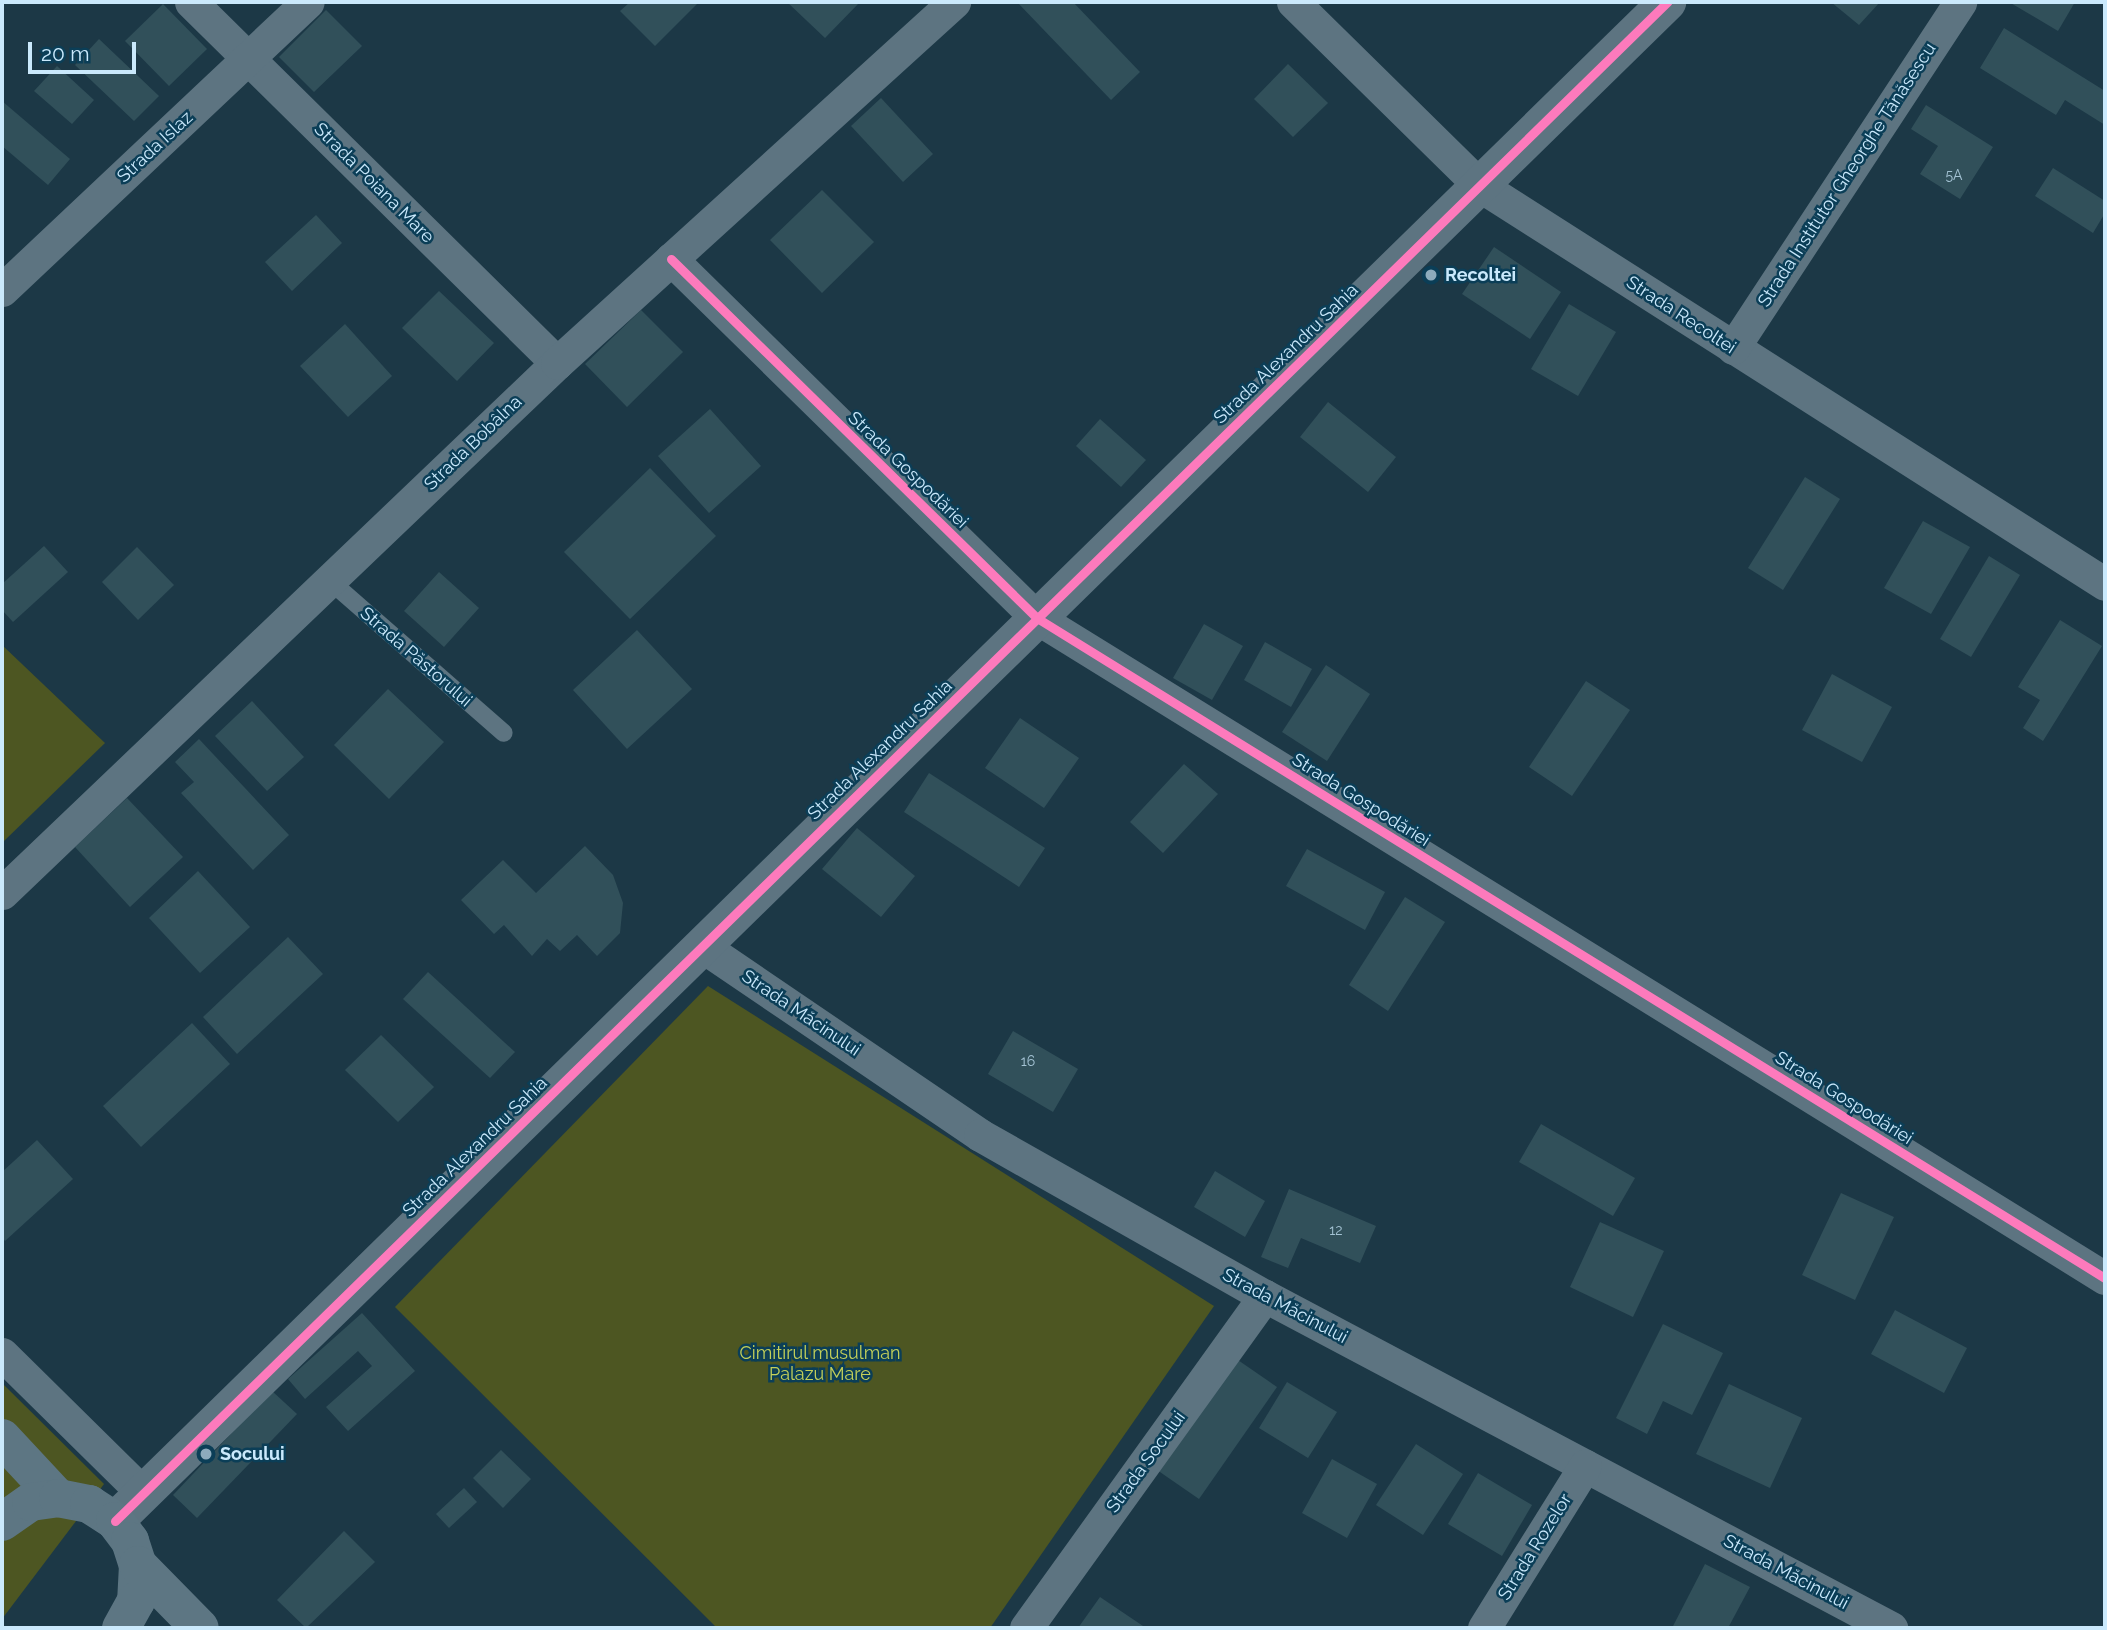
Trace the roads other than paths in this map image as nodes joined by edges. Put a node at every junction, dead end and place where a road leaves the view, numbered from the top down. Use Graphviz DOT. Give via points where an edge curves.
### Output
graph roads {
  1 [pos="307,2"];
  2 [pos="954,2"];
  3 [pos="1293,2"];
  4 [pos="1667,2"];
  5 [pos="1960,2"];
  6 [pos="206,8"];
  7 [pos="249,59"];
  8 [pos="1479,185"];
  9 [pos="671,259"];
  10 [pos="2,290"];
  11 [pos="1733,348"];
  12 [pos="556,363"];
  13 [pos="329,580"];
  14 [pos="2105,583"];
  15 [pos="1037,618"];
  16 [pos="504,733"];
  17 [pos="2,893"];
  18 [pos="702,946"];
  19 [pos="2105,1278"];
  20 [pos="1265,1296"];
  21 [pos="2,1354"];
  22 [pos="2,1438"];
  23 [pos="1585,1466"];
  24 [pos="143,1493"];
  25 [pos="58,1498"];
  26 [pos="115,1521"];
  27 [pos="2,1522"];
  28 [pos="138,1565"];
  29 [pos="121,1628"];
  30 [pos="200,1628"];
  31 [pos="1026,1628"];
  32 [pos="1484,1628"];
  33 [pos="1891,1628"];
  1 -- 7 [label="street, Strada Islaz"];
  2 -- 9 [label="street, Strada Bobâlna"];
  3 -- 8 [label="street, Strada Recoltei"];
  4 -- 8 [label="street, Strada Alexandru Sahia"];
  5 -- 11 [label="street, Strada Institutor Gheorghe Tănăsescu"];
  6 -- 7 [label="street, Strada Poiana Mare"];
  7 -- 10 [label="street, Strada Islaz"];
  7 -- 12 [label="street, Strada Poiana Mare"];
  8 -- 11 [label="street, Strada Recoltei"];
  8 -- 15 [label="street, Strada Alexandru Sahia"];
  9 -- 12 [label="street, Strada Bobâlna"];
  9 -- 15 [label="street, Strada Gospodăriei"];
  11 -- 14 [label="street, Strada Recoltei"];
  12 -- 13 [label="street, Strada Bobâlna"];
  13 -- 16 [label="lane, Strada Păstorului"];
  13 -- 17 [label="street, Strada Bobâlna"];
  15 -- 18 [label="street, Strada Alexandru Sahia"];
  15 -- 19 [label="street, Strada Gospodăriei"];
  18 -- 20 [label="street, Strada Măcinului" via="980,1135"];
  18 -- 24 [label="street, Strada Alexandru Sahia"];
  20 -- 23 [label="street, Strada Măcinului"];
  20 -- 31 [label="street, Strada Socului"];
  21 -- 24 [label="street"];
  22 -- 25 [label="main road"];
  23 -- 32 [label="street, Strada Rozelor"];
  23 -- 33 [label="street, Strada Măcinului"];
  24 -- 26 [label="street, Strada Alexandru Sahia"];
  25 -- 26 [label="main road" via="89,1504"];
  25 -- 27 [label="main road" via="31,1502"];
  26 -- 28 [label="main road" via="130,1541"];
  28 -- 29 [label="main road" via="136,1601"];
  28 -- 30 [label="main road"];
}
